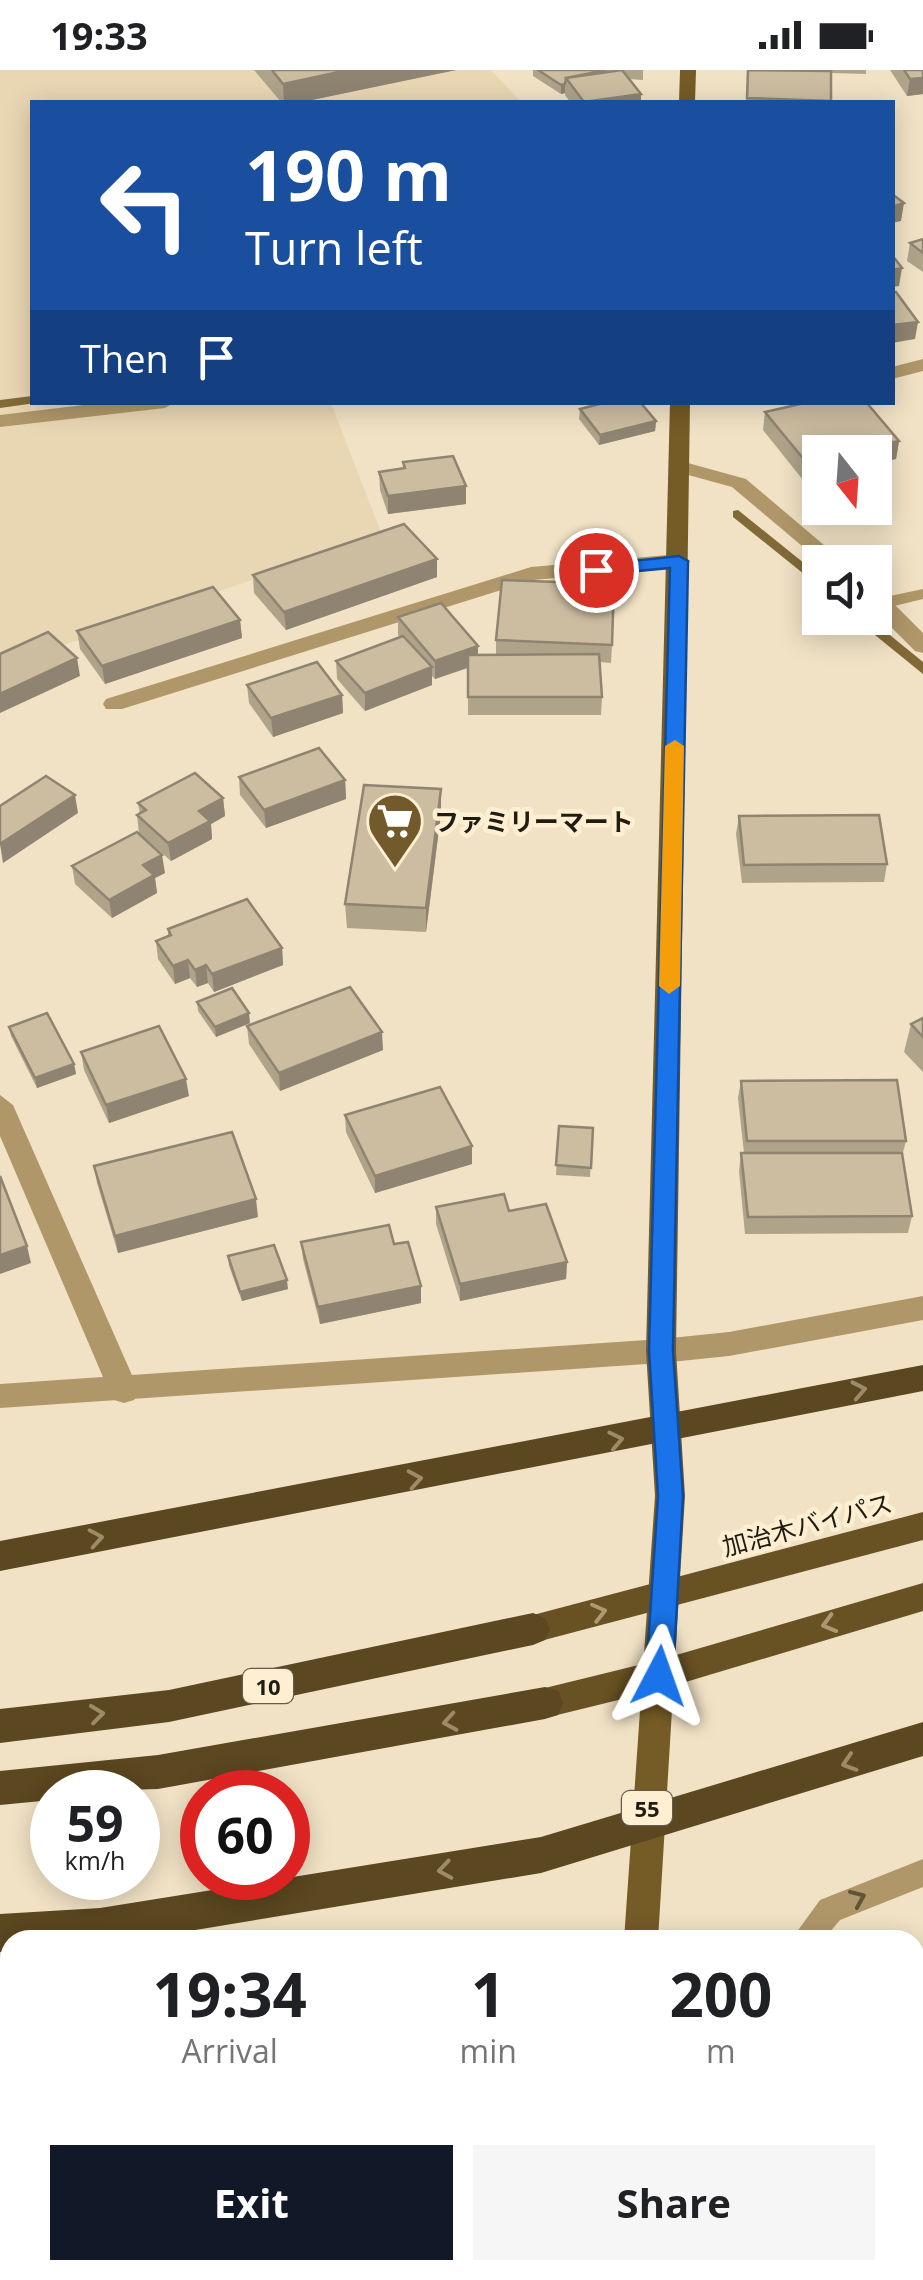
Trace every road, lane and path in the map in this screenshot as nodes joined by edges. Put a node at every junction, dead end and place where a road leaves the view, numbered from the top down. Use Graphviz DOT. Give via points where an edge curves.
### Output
graph roads {
  1 [pos="688,70"];
  2 [pos="687,100"];
  3 [pos="923,365"];
  4 [pos="895,372"];
  5 [pos="140,405"];
  6 [pos="680,405"];
  7 [pos="0,422"];
  8 [pos="678,466"];
  9 [pos="813,545"];
  10 [pos="679,561"];
  11 [pos="923,594"];
  12 [pos="892,598"];
  13 [pos="892,614"];
  14 [pos="923,646"];
  15 [pos="114,704"];
  16 [pos="0,1105"];
  17 [pos="923,1308"];
  18 [pos="661,1351"];
  19 [pos="923,1378"];
  20 [pos="124,1391"];
  21 [pos="0,1396"];
  22 [pos="923,1526"];
  23 [pos="0,1556"];
  24 [pos="664,1596"];
  25 [pos="923,1597"];
  26 [pos="533,1629"];
  27 [pos="659,1676"];
  28 [pos="545,1702"];
  29 [pos="0,1726"];
  30 [pos="923,1739"];
  31 [pos="0,1788"];
  32 [pos="923,1872"];
  33 [pos="50,1930"];
  34 [pos="642,1930"];
  35 [pos="813,1930"];
  1 -- 2 [label="main road"];
  3 -- 4 [label="street"];
  5 -- 7 [label="street"];
  6 -- 8 [label="main road, 55"];
  8 -- 9 [label="street" via="738,483"];
  8 -- 10 [label="main road, 55"];
  10 -- 15 [label="street" via="531,574"];
  10 -- 18 [label="main road, 55"];
  11 -- 12 [label="lane"];
  13 -- 14 [label="street"];
  16 -- 20 [label="street"];
  17 -- 18 [label="street"];
  18 -- 20 [label="street"];
  18 -- 24 [label="main road, 55" via="670,1496"];
  23 -- 19 [label="highway, one-way"];
  20 -- 21 [label="street"];
  22 -- 24 [label="highway, 加治木バイパス / 10"];
  26 -- 24 [label="highway, 加治木バイパス / 10, one-way"];
  24 -- 27 [label="main road, 55"];
  25 -- 27 [label="highway, one-way"];
  29 -- 26 [label="highway, 10, one-way" via="169,1706"];
  27 -- 28 [label="highway"];
  27 -- 34 [label="main road, 55"];
  28 -- 31 [label="highway, one-way" via="158,1772"];
  30 -- 33 [label="highway, one-way" via="541,1855"];
  35 -- 32 [label="lane, one-way" via="830,1910"];
}
